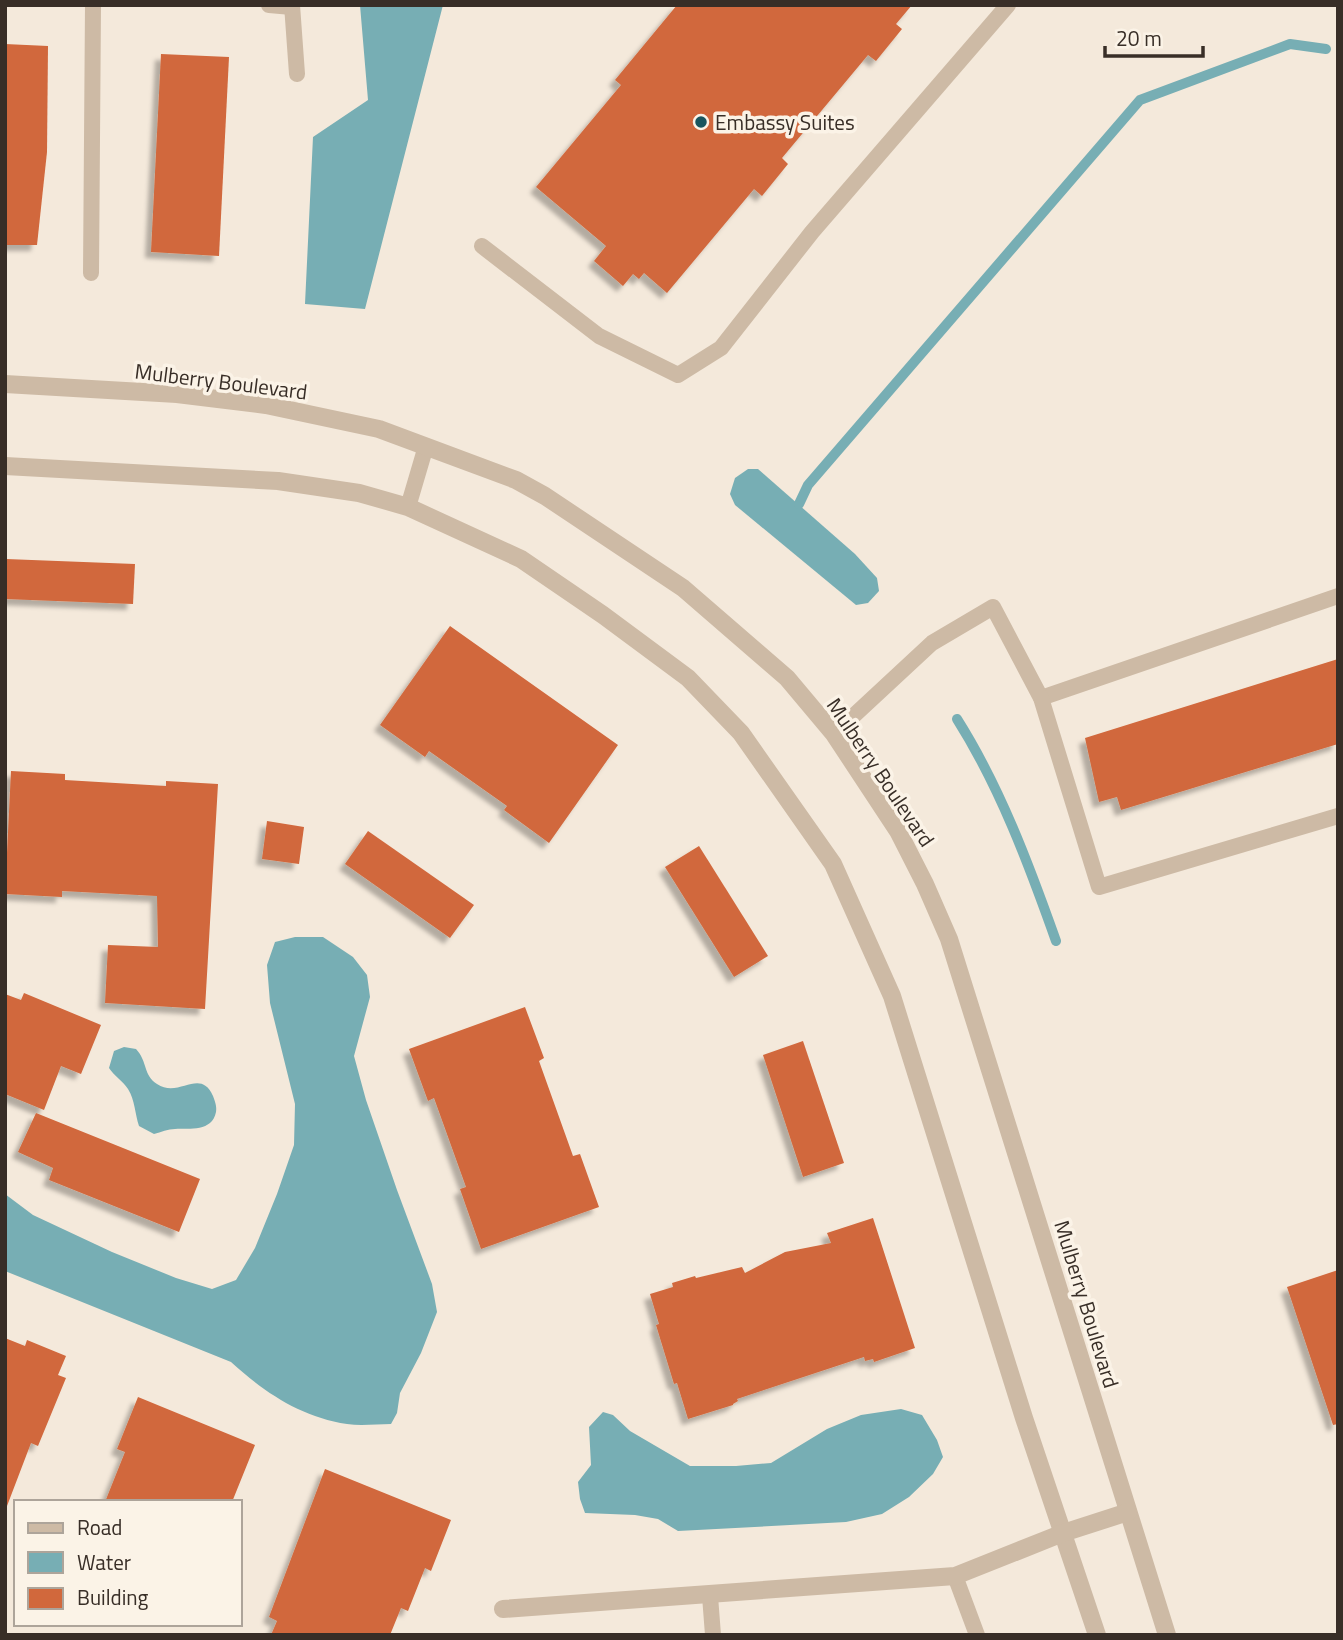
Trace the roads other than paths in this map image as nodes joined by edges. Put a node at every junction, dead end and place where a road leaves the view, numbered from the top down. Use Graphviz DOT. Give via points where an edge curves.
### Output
graph roads {
  1 [pos="93,5"];
  2 [pos="269,5"];
  3 [pos="1008,5"];
  4 [pos="292,6"];
  5 [pos="297,74"];
  6 [pos="482,246"];
  7 [pos="92,274"];
  8 [pos="5,384"];
  9 [pos="426,446"];
  10 [pos="5,466"];
  11 [pos="408,507"];
  12 [pos="1338,596"];
  13 [pos="1041,698"];
  14 [pos="834,734"];
  15 [pos="1338,816"];
  16 [pos="1129,1512"];
  17 [pos="1063,1533"];
  18 [pos="955,1576"];
  19 [pos="710,1595"];
  20 [pos="503,1609"];
  21 [pos="713,1635"];
  22 [pos="977,1635"];
  23 [pos="1097,1635"];
  24 [pos="1167,1635"];
  1 -- 7 [label="lane"];
  2 -- 4 [label="lane"];
  3 -- 6 [label="lane" via="812,232 722,348 678,375 599,336"];
  4 -- 5 [label="lane"];
  8 -- 9 [label="street, Mulberry Boulevard" via="177,394 266,405 379,429"];
  9 -- 11 [label="lane"];
  9 -- 14 [label="street, Mulberry Boulevard" via="516,480 545,496 682,588 787,678"];
  10 -- 11 [label="street" via="278,481 359,493"];
  11 -- 17 [label="street" via="521,559 688,678 741,733 834,864 892,996"];
  12 -- 13 [label="lane"];
  13 -- 14 [label="lane" via="993,607 932,643"];
  13 -- 15 [label="lane" via="1099,887"];
  14 -- 16 [label="street, Mulberry Boulevard" via="898,831 949,939"];
  16 -- 17 [label="street"];
  16 -- 24 [label="street, Mulberry Boulevard"];
  17 -- 18 [label="street"];
  17 -- 23 [label="street"];
  18 -- 19 [label="street"];
  18 -- 22 [label="lane"];
  19 -- 20 [label="street"];
  19 -- 21 [label="lane"];
}
